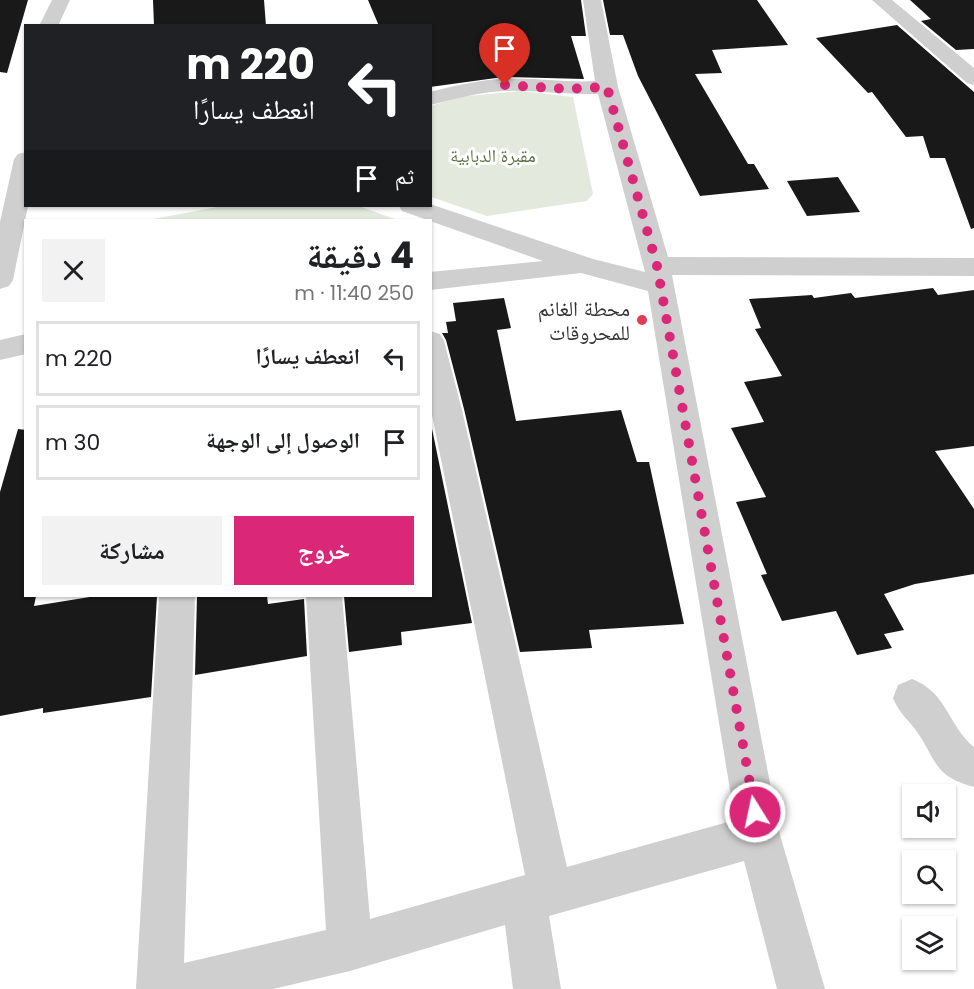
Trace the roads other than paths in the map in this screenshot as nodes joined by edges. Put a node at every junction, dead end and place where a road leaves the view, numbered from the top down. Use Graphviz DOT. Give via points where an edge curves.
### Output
graph roads {
  1 [pos="61,0"];
  2 [pos="592,0"];
  3 [pos="881,0"];
  4 [pos="49,24"];
  5 [pos="965,63"];
  6 [pos="974,79"];
  7 [pos="607,87"];
  8 [pos="432,98"];
  9 [pos="24,165"];
  10 [pos="414,207"];
  11 [pos="6,221"];
  12 [pos="586,266"];
  13 [pos="974,267"];
  14 [pos="658,276"];
  15 [pos="0,280"];
  16 [pos="432,281"];
  17 [pos="24,344"];
  18 [pos="432,349"];
  19 [pos="0,350"];
  20 [pos="177,597"];
  21 [pos="324,597"];
  22 [pos="912,698"];
  23 [pos="974,767"];
  24 [pos="759,835"];
  25 [pos="537,896"];
  26 [pos="350,948"];
  27 [pos="160,989"];
  28 [pos="172,989"];
  29 [pos="537,989"];
  30 [pos="801,989"];
  1 -- 4 [label="street"];
  2 -- 7 [label="street"];
  3 -- 5 [label="street"];
  5 -- 6 [label="street"];
  7 -- 8 [label="street" via="505,85"];
  7 -- 14 [label="street"];
  9 -- 11 [label="street"];
  10 -- 12 [label="street"];
  11 -- 15 [label="street"];
  12 -- 14 [label="street"];
  12 -- 16 [label="street"];
  13 -- 14 [label="street"];
  14 -- 24 [label="street"];
  17 -- 19 [label="street"];
  18 -- 25 [label="street" via="460,459 519,752"];
  20 -- 27 [label="street"];
  21 -- 26 [label="street"];
  22 -- 23 [label="street" via="963,766"];
  24 -- 25 [label="street"];
  24 -- 30 [label="street"];
  25 -- 26 [label="street"];
  25 -- 29 [label="street"];
  26 -- 28 [label="street"];
}
